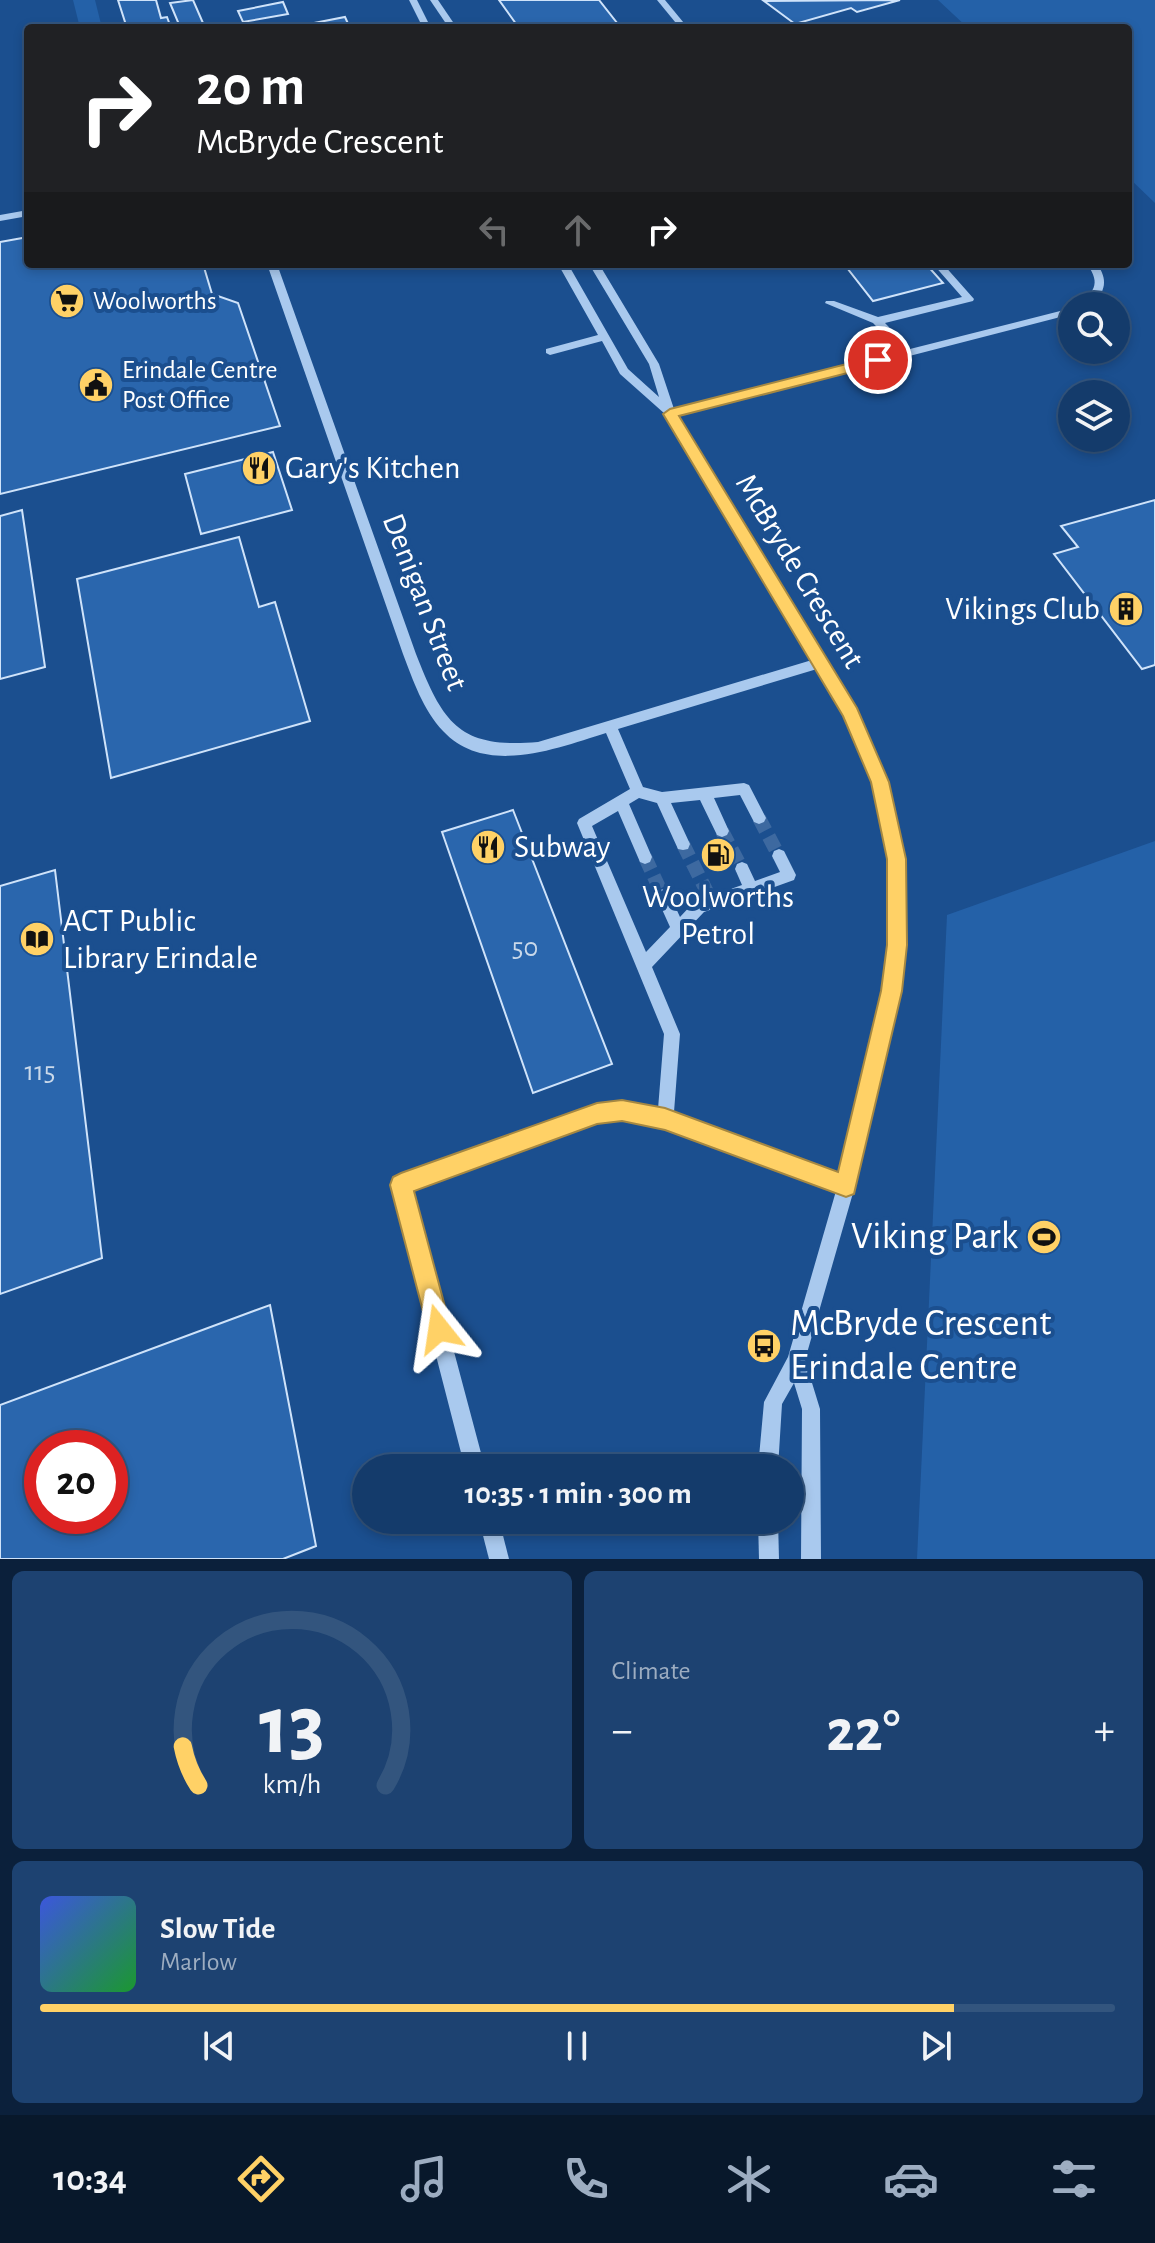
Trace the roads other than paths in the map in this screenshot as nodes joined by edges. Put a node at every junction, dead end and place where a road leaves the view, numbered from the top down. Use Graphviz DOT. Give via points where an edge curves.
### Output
graph roads {
  1 [pos="413,0"];
  2 [pos="434,0"];
  3 [pos="661,0"];
  4 [pos="425,24"];
  5 [pos="450,24"];
  6 [pos="681,24"];
  7 [pos="24,214"];
  8 [pos="0,218"];
  9 [pos="273,268"];
  10 [pos="565,268"];
  11 [pos="596,268"];
  12 [pos="942,268"];
  13 [pos="1095,268"];
  14 [pos="1099,292"];
  15 [pos="830,303"];
  16 [pos="1058,315"];
  17 [pos="877,321"];
  18 [pos="605,337"];
  19 [pos="550,351"];
  20 [pos="908,353"];
  21 [pos="670,414"];
  22 [pos="819,663"];
  23 [pos="610,726"];
  24 [pos="638,792"];
  25 [pos="704,793"];
  26 [pos="662,798"];
  27 [pos="621,802"];
  28 [pos="759,818"];
  29 [pos="722,831"];
  30 [pos="683,844"];
  31 [pos="779,856"];
  32 [pos="645,857"];
  33 [pos="742,869"];
  34 [pos="751,889"];
  35 [pos="663,896"];
  36 [pos="678,929"];
  37 [pos="643,966"];
  38 [pos="665,1119"];
  39 [pos="846,1186"];
  40 [pos="796,1360"];
  41 [pos="471,1454"];
  42 [pos="769,1454"];
  43 [pos="493,1534"];
  44 [pos="768,1534"];
  45 [pos="499,1559"];
  46 [pos="769,1559"];
  47 [pos="811,1559"];
  1 -- 4 [label="street"];
  2 -- 5 [label="street"];
  3 -- 6 [label="street"];
  7 -- 8 [label="street"];
  9 -- 23 [label="street, Denigan Street" via="405,637 431,703 448,728 472,743 504,752 538,748"];
  10 -- 18 [label="street, McBryde Crescent"];
  11 -- 21 [label="street, McBryde Crescent" via="654,364"];
  12 -- 17 [label="street" via="969,299"];
  13 -- 14 [label="street" via="1101,278"];
  15 -- 17 [label="street"];
  16 -- 20 [label="street"];
  17 -- 20 [label="street"];
  18 -- 19 [label="street"];
  18 -- 21 [label="street, McBryde Crescent" via="624,371"];
  20 -- 21 [label="street"];
  21 -- 22 [label="street, McBryde Crescent"];
  22 -- 23 [label="street, Denigan Street"];
  22 -- 39 [label="street, McBryde Crescent" via="851,713 880,782 896,859 892,991"];
  23 -- 24 [label="street"];
  24 -- 26 [label="street"];
  24 -- 27 [label="street"];
  25 -- 26 [label="street"];
  25 -- 28 [label="street" via="744,789"];
  25 -- 29 [label="street"];
  26 -- 30 [label="street"];
  27 -- 32 [label="street"];
  27 -- 37 [label="street" via="584,823"];
  31 -- 34 [label="street" via="789,875"];
  33 -- 34 [label="street"];
  34 -- 36 [label="street" via="699,907"];
  35 -- 36 [label="street"];
  36 -- 37 [label="street"];
  37 -- 38 [label="street" via="672,1034"];
  38 -- 39 [label="street"];
  38 -- 41 [label="street" via="622,1111 597,1113 401,1185"];
  39 -- 40 [label="street, McBryde Crescent"];
  40 -- 42 [label="street, McBryde Crescent" via="773,1402"];
  40 -- 47 [label="street" via="811,1409"];
  43 -- 45 [label="street"];
  44 -- 46 [label="street"];
}
